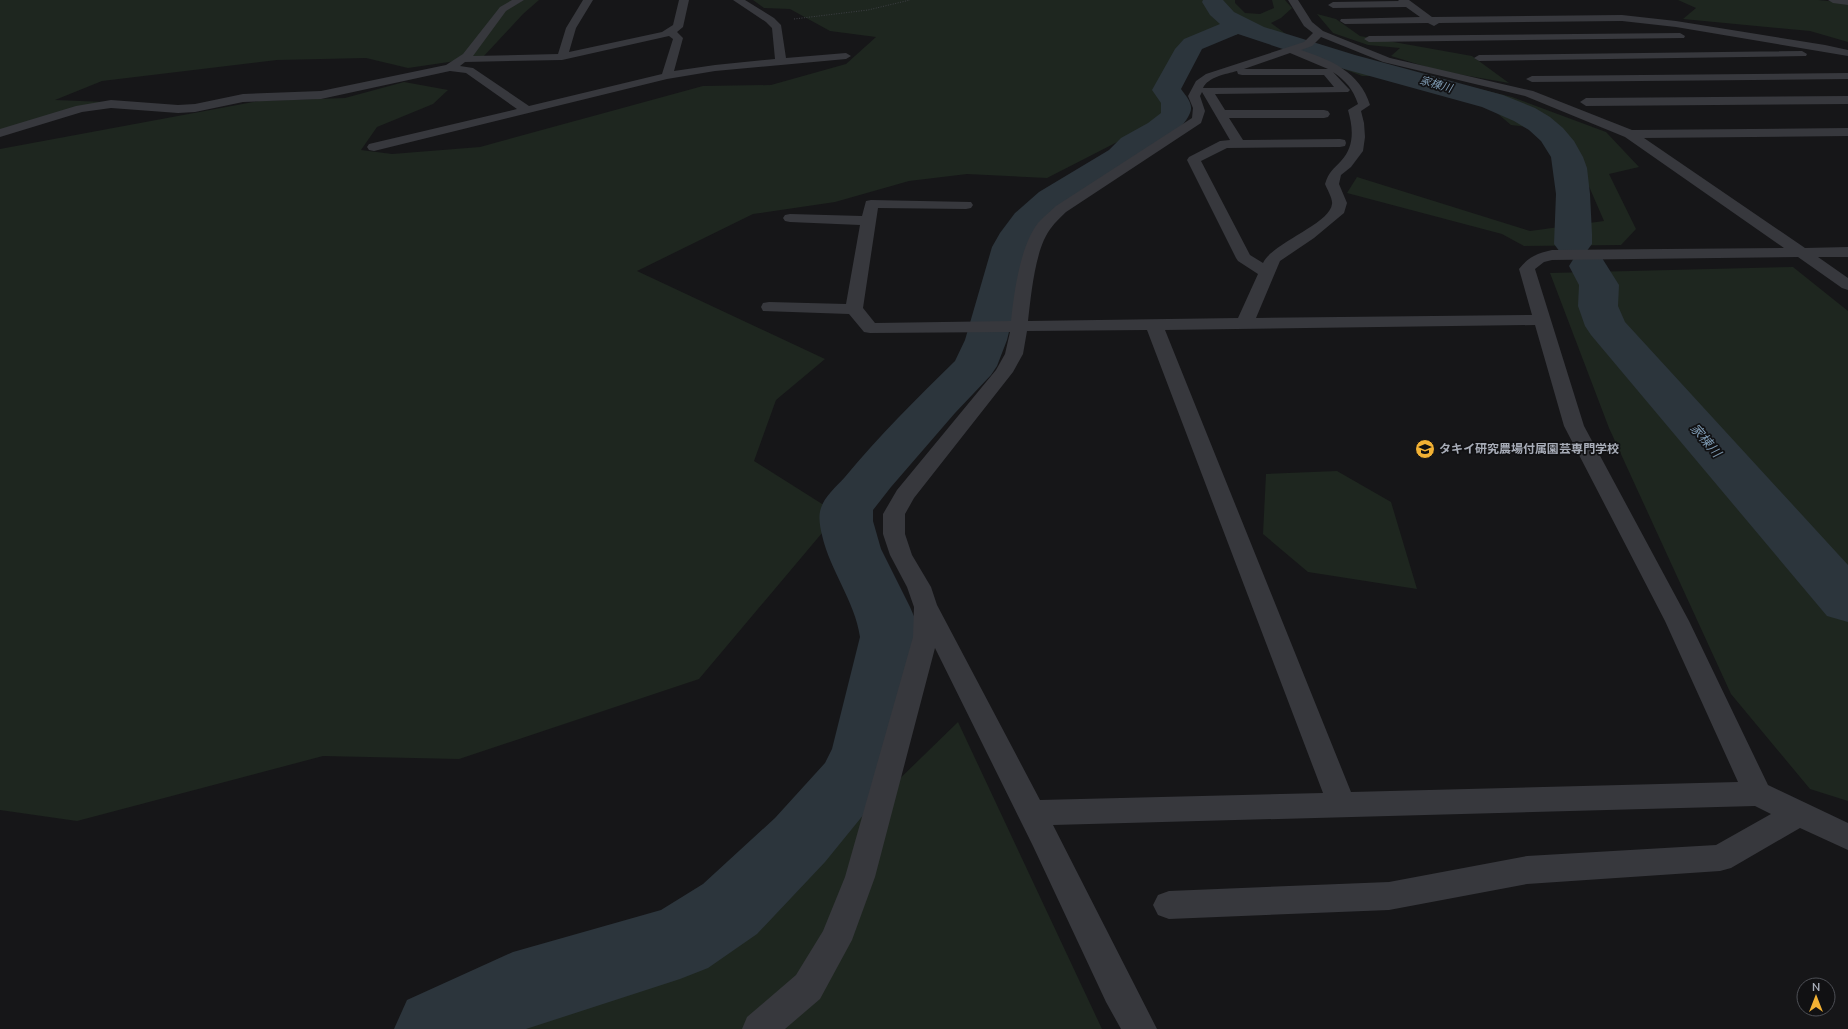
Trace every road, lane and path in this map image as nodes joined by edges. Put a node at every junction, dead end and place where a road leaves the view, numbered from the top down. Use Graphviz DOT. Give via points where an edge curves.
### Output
graph roads {
  1 [pos="519,0"];
  2 [pos="588,0"];
  3 [pos="684,0"];
  4 [pos="738,0"];
  5 [pos="910,0"];
  6 [pos="1293,0"];
  7 [pos="1832,0"];
  8 [pos="1406,2"];
  9 [pos="1848,2"];
  10 [pos="1333,5"];
  11 [pos="792,19"];
  12 [pos="1430,20"];
  13 [pos="1345,21"];
  14 [pos="669,31"];
  15 [pos="1319,33"];
  16 [pos="1750,36"];
  17 [pos="1454,38"];
  18 [pos="1369,39"];
  19 [pos="1299,48"];
  20 [pos="1473,53"];
  21 [pos="1848,53"];
  22 [pos="846,56"];
  23 [pos="562,57"];
  24 [pos="1495,57"];
  25 [pos="464,59"];
  26 [pos="781,61"];
  27 [pos="450,68"];
  28 [pos="1499,70"];
  29 [pos="1515,73"];
  30 [pos="667,76"];
  31 [pos="1848,76"];
  32 [pos="1532,79"];
  33 [pos="1517,90"];
  34 [pos="1207,91"];
  35 [pos="1848,100"];
  36 [pos="1586,102"];
  37 [pos="527,110"];
  38 [pos="1221,114"];
  39 [pos="1324,114"];
  40 [pos="1633,129"];
  41 [pos="1848,132"];
  42 [pos="0,133"];
  43 [pos="1340,143"];
  44 [pos="1239,144"];
  45 [pos="374,147"];
  46 [pos="966,205"];
  47 [pos="790,218"];
  48 [pos="868,221"];
  49 [pos="1848,252"];
  50 [pos="1802,253"];
  51 [pos="1267,273"];
  52 [pos="1848,285"];
  53 [pos="769,307"];
  54 [pos="854,309"];
  55 [pos="1543,320"];
  56 [pos="1245,324"];
  57 [pos="1154,325"];
  58 [pos="1019,328"];
  59 [pos="926,605"];
  60 [pos="1758,794"];
  61 [pos="1342,805"];
  62 [pos="1798,814"];
  63 [pos="1037,825"];
  64 [pos="1848,837"];
  65 [pos="1169,905"];
  66 [pos="759,1029"];
  67 [pos="1140,1029"];
  1 -- 25 [label="street" via="503,9"];
  2 -- 23 [label="street" via="571,28"];
  3 -- 14 [label="street" via="678,27"];
  4 -- 26 [label="street" via="777,27"];
  5 -- 11 [label="path" via="886,8"];
  6 -- 15 [label="street" via="1308,24"];
  7 -- 9 [label="street"];
  8 -- 10 [label="street"];
  8 -- 12 [label="street"];
  12 -- 13 [label="street"];
  12 -- 16 [label="street" via="1622,18"];
  12 -- 17 [label="street"];
  14 -- 23 [label="street"];
  14 -- 30 [label="street" via="678,38"];
  15 -- 19 [label="street"];
  15 -- 33 [label="street" via="1387,60"];
  16 -- 17 [label="street"];
  16 -- 21 [label="street"];
  17 -- 18 [label="street"];
  17 -- 20 [label="street"];
  19 -- 51 [label="street" via="1341,72 1354,84 1364,100 1364,106 1354,110 1359,137 1356,151 1335,174 1332,184 1340,203 1337,213 1273,258"];
  19 -- 58 [label="street" via="1210,76 1200,83 1194,96 1200,109 1197,120 1061,209 1044,226 1030,256"];
  20 -- 24 [label="street"];
  20 -- 28 [label="street"];
  21 -- 24 [label="street"];
  22 -- 26 [label="street"];
  23 -- 25 [label="street"];
  24 -- 29 [label="street"];
  25 -- 27 [label="street"];
  26 -- 30 [label="street"];
  27 -- 37 [label="street" via="469,70"];
  27 -- 42 [label="street" via="320,95 243,98 178,109 111,104 80,109"];
  29 -- 32 [label="street"];
  29 -- 33 [label="street"];
  30 -- 37 [label="street"];
  31 -- 32 [label="street"];
  32 -- 36 [label="street" via="1564,95"];
  33 -- 40 [label="street" via="1603,122"];
  34 -- 34 [label="street" via="1238,91 1344,90 1327,72 1255,70 1236,72 1216,80"];
  34 -- 38 [label="street"];
  35 -- 36 [label="street"];
  36 -- 40 [label="street" via="1618,116"];
  37 -- 45 [label="street"];
  38 -- 39 [label="street"];
  38 -- 44 [label="street"];
  40 -- 41 [label="street"];
  40 -- 50 [label="street"];
  43 -- 44 [label="street"];
  44 -- 51 [label="street" via="1225,144 1194,160 1244,258"];
  46 -- 48 [label="street" via="871,204"];
  47 -- 48 [label="street"];
  48 -- 54 [label="street"];
  49 -- 50 [label="street"];
  50 -- 52 [label="street"];
  50 -- 55 [label="street" via="1552,255 1540,258 1532,262 1527,269"];
  51 -- 56 [label="street"];
  53 -- 54 [label="street"];
  54 -- 58 [label="street" via="870,328"];
  55 -- 56 [label="street"];
  55 -- 60 [label="street" via="1574,426 1677,621"];
  56 -- 57 [label="street"];
  57 -- 58 [label="street"];
  57 -- 61 [label="street"];
  58 -- 59 [label="street" via="1014,354 1004,372 905,495 894,514 894,534 898,548 919,586"];
  59 -- 63 [label="street"];
  59 -- 66 [label="street" via="925,637 860,877 836,940 808,987"];
  60 -- 61 [label="street"];
  60 -- 62 [label="street"];
  61 -- 63 [label="street"];
  62 -- 64 [label="street"];
  62 -- 65 [label="street" via="1720,858 1527,870 1389,896"];
  63 -- 67 [label="street" via="1118,990"];
}
